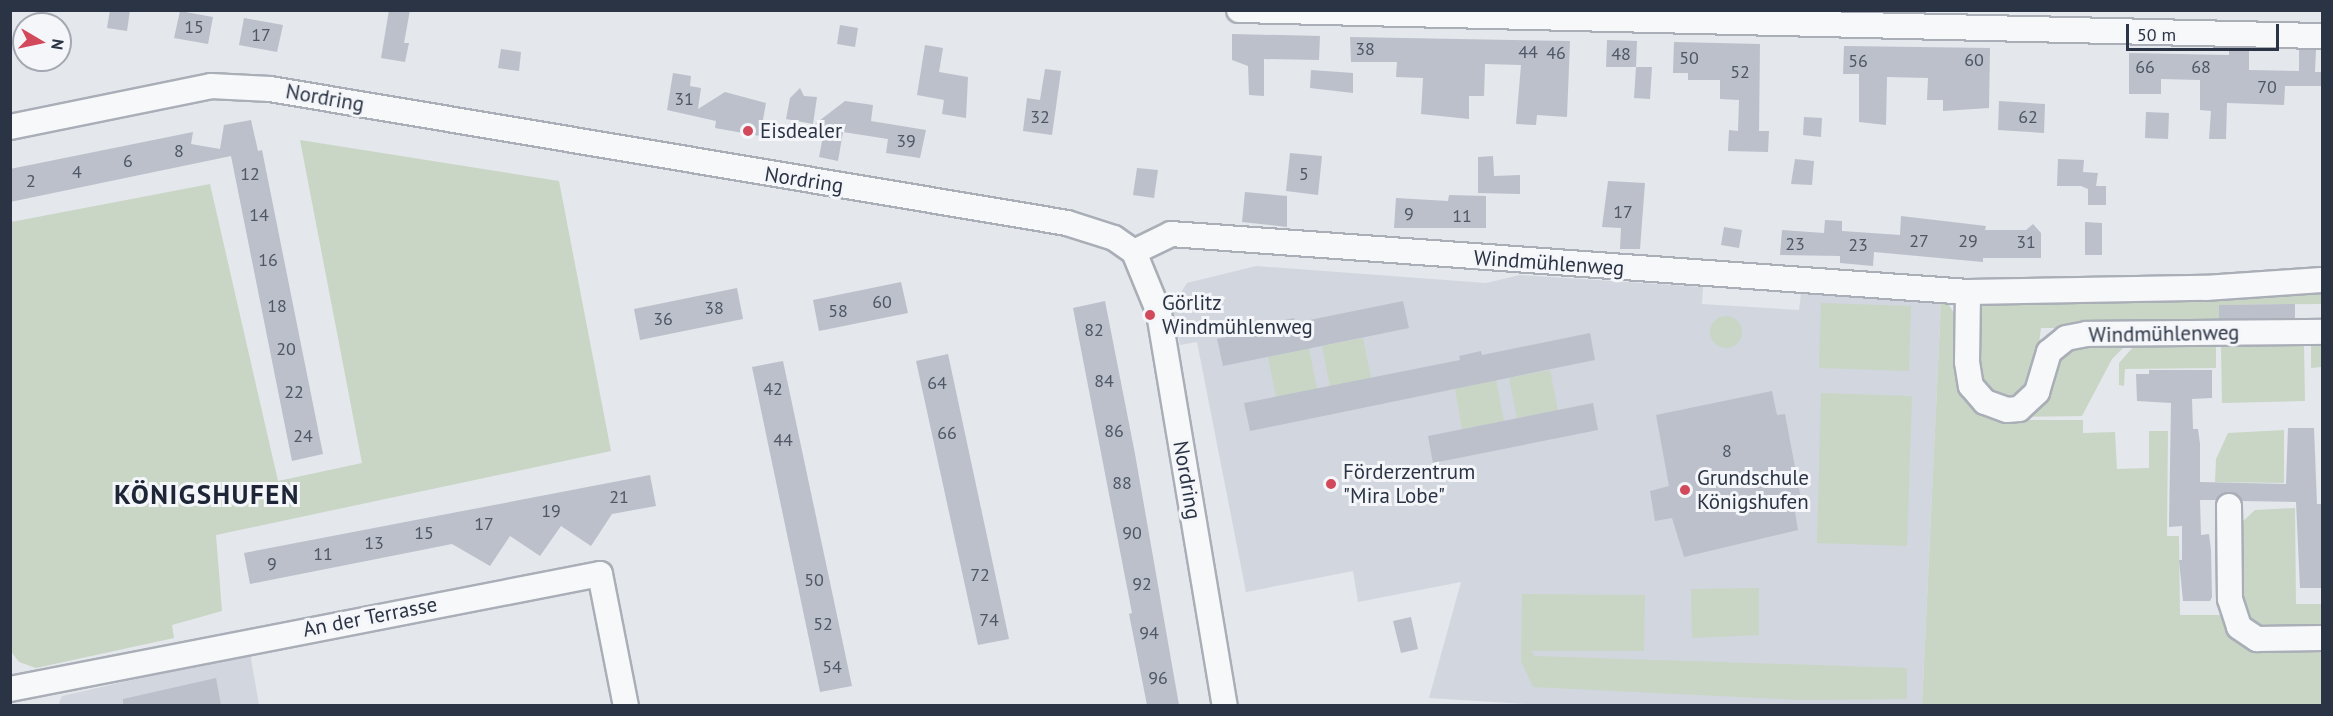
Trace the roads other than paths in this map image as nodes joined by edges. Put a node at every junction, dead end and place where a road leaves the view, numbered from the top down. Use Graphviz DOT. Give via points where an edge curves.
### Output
graph roads {
  1 [pos="1239,10"];
  2 [pos="2322,36"];
  3 [pos="10,127"];
  4 [pos="1134,252"];
  5 [pos="2322,280"];
  6 [pos="1968,291"];
  7 [pos="2322,332"];
  8 [pos="2229,506"];
  9 [pos="2322,638"];
  10 [pos="10,689"];
  11 [pos="626,705"];
  12 [pos="1225,705"];
  1 -- 2 [label="street"];
  3 -- 4 [label="street, Nordring" via="211,86 270,89 1067,223 1103,233"];
  4 -- 6 [label="street, Windmühlenweg" via="1171,234"];
  4 -- 12 [label="street, Nordring" via="1159,313"];
  5 -- 6 [label="street, Windmühlenweg" via="2205,288"];
  6 -- 7 [label="street, Windmühlenweg" via="1967,362 1971,386 1985,402 2007,410 2019,409 2037,392 2049,352 2066,338 2086,334"];
  8 -- 9 [label="street" via="2230,599 2239,627 2257,639"];
  10 -- 11 [label="street, An der Terrasse" via="600,574"];
}
